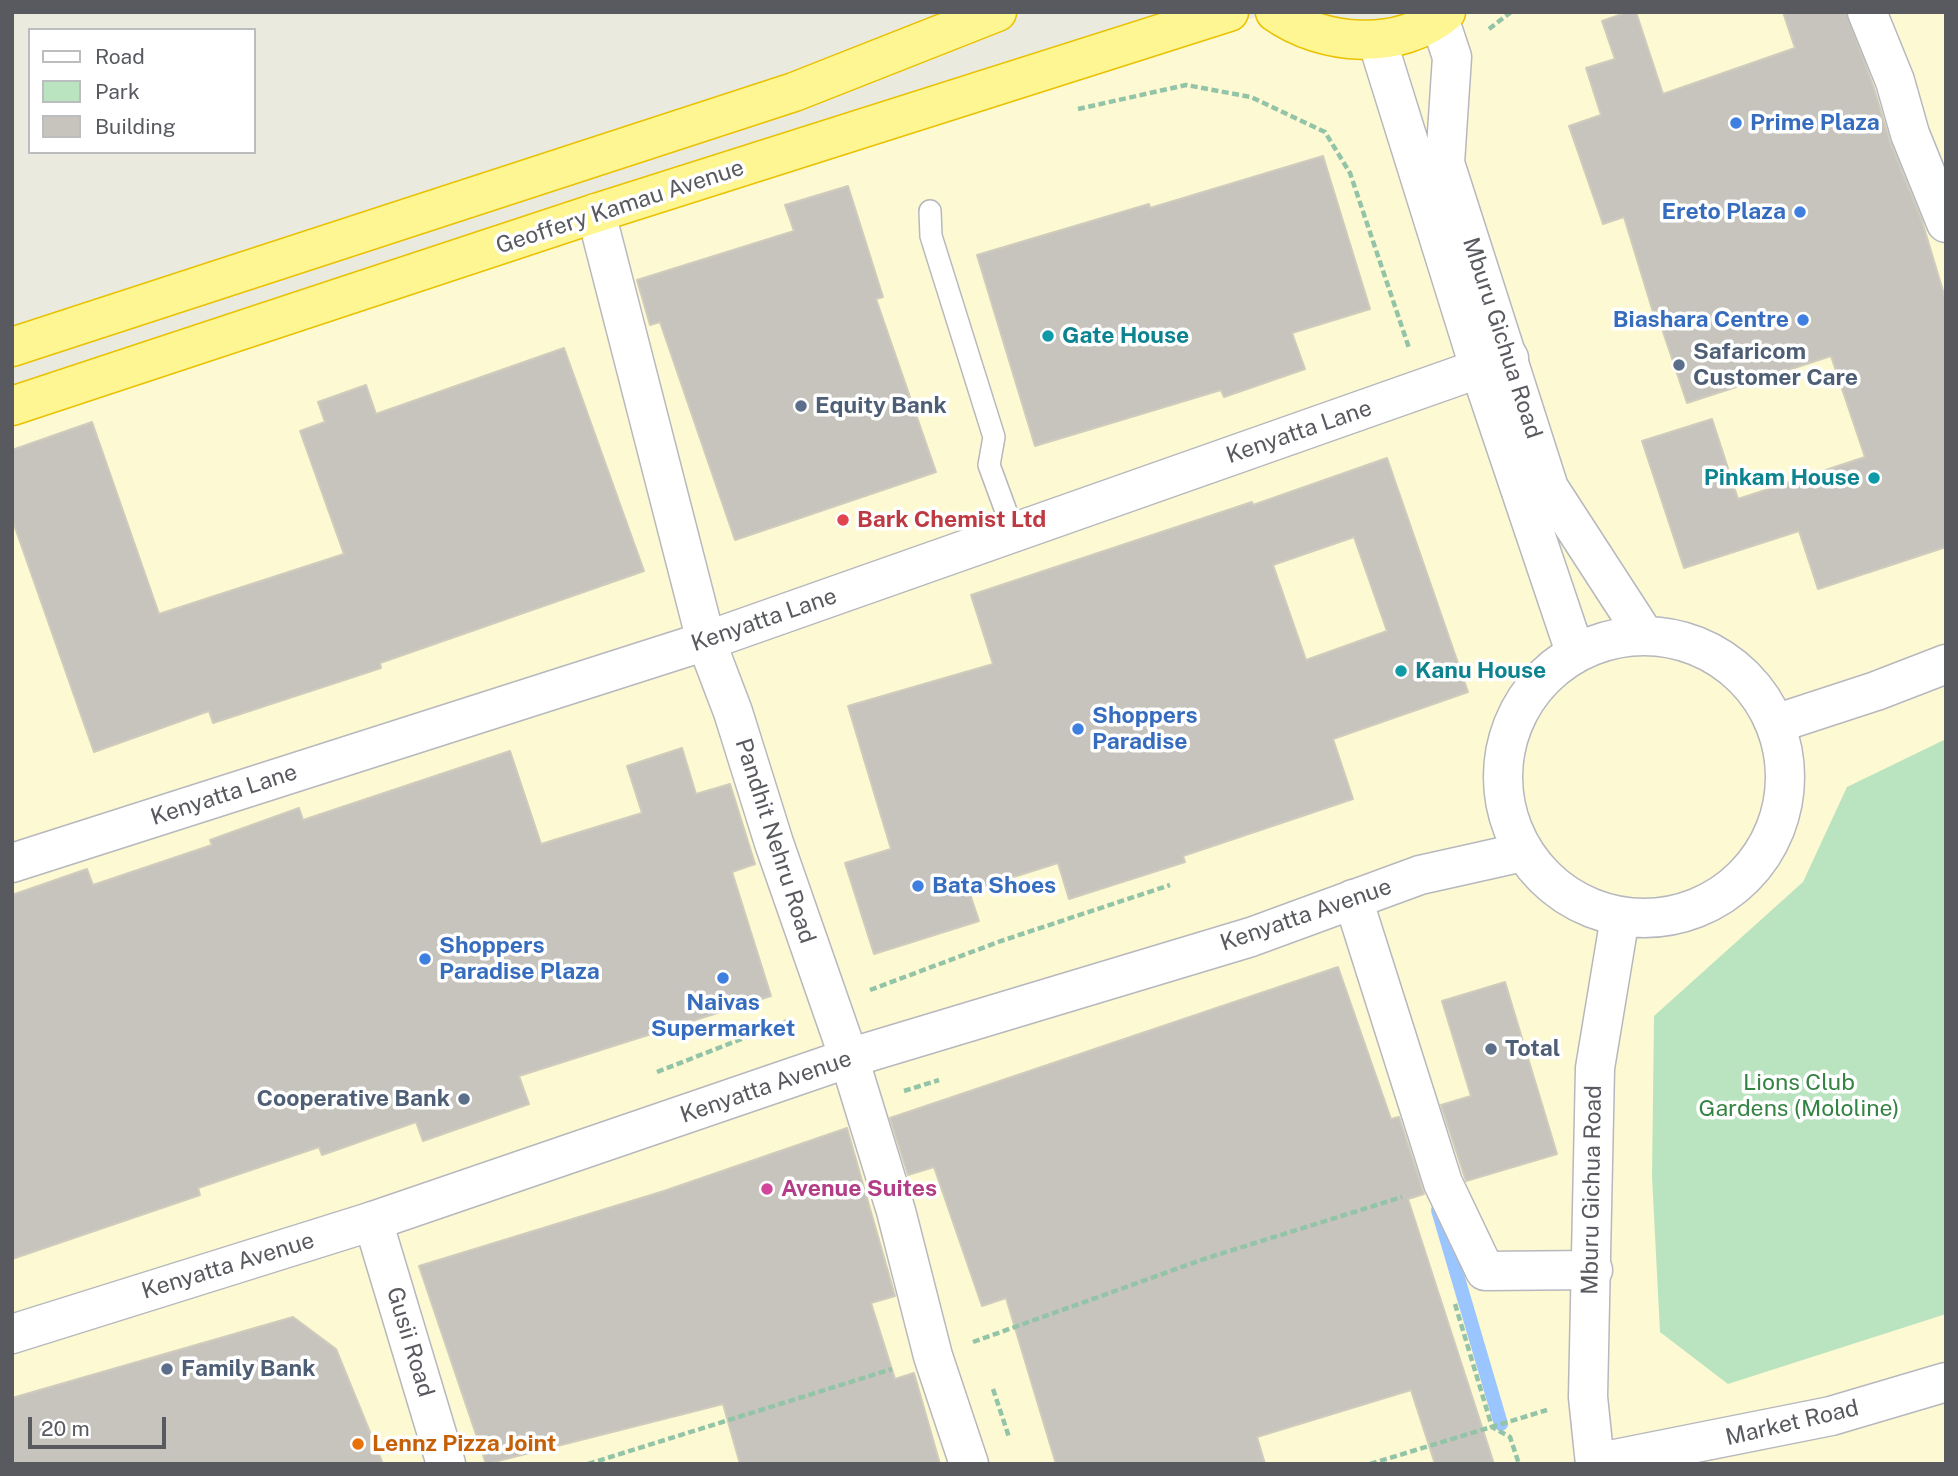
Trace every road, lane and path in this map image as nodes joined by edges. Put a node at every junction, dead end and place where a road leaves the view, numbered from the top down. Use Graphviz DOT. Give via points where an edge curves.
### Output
graph roads {
  1 [pos="997,12"];
  2 [pos="1229,12"];
  3 [pos="1867,12"];
  4 [pos="1888,12"];
  5 [pos="1273,13"];
  6 [pos="1442,15"];
  7 [pos="1377,40"];
  8 [pos="1068,111"];
  9 [pos="1946,191"];
  10 [pos="930,211"];
  11 [pos="596,213"];
  12 [pos="1946,223"];
  13 [pos="12,346"];
  14 [pos="1494,364"];
  15 [pos="1423,389"];
  16 [pos="12,406"];
  17 [pos="1014,533"];
  18 [pos="1643,633"];
  19 [pos="706,641"];
  20 [pos="1575,652"];
  21 [pos="1946,664"];
  22 [pos="1778,723"];
  23 [pos="1522,852"];
  24 [pos="12,863"];
  25 [pos="1170,885"];
  26 [pos="1353,899"];
  27 [pos="1620,917"];
  28 [pos="830,1005"];
  29 [pos="849,1058"];
  30 [pos="657,1072"];
  31 [pos="1443,1183"];
  32 [pos="373,1221"];
  33 [pos="1593,1270"];
  34 [pos="12,1333"];
  35 [pos="933,1356"];
  36 [pos="1946,1382"];
  37 [pos="1588,1397"];
  38 [pos="446,1464"];
  39 [pos="588,1464"];
  40 [pos="969,1464"];
  41 [pos="1370,1464"];
  42 [pos="1595,1464"];
  1 -- 13 [label="highway" via="793,92"];
  2 -- 11 [label="highway, Geoffery Kamau Avenue"];
  3 -- 12 [label="street"];
  4 -- 9 [label="street"];
  5 -- 7 [label="highway" via="1325,36"];
  6 -- 7 [label="highway" via="1409,33"];
  6 -- 14 [label="street, Mburu Gichua Road" via="1452,57 1445,163"];
  7 -- 14 [label="street, Mburu Gichua Road"];
  8 -- 15 [label="path" via="1186,85 1251,97 1325,132 1350,173"];
  10 -- 17 [label="lane" via="931,236 994,437 989,465"];
  11 -- 16 [label="highway, Geoffery Kamau Avenue"];
  11 -- 19 [label="street, Pandhit Nehru Road"];
  14 -- 15 [label="street, Kenyatta Lane"];
  14 -- 18 [label="street, Mburu Gichua Road" via="1549,488"];
  14 -- 20 [label="street, Mburu Gichua Road"];
  15 -- 17 [label="street, Kenyatta Lane"];
  17 -- 19 [label="street, Kenyatta Lane"];
  18 -- 20 [label="street"];
  18 -- 22 [label="street" via="1712,650"];
  19 -- 24 [label="street, Kenyatta Lane"];
  19 -- 28 [label="street, Pandhit Nehru Road"];
  20 -- 23 [label="street" via="1538,680 1513,719 1502,763 1505,810"];
  21 -- 22 [label="street"];
  22 -- 27 [label="street" via="1785,745 1787,797 1770,847 1737,887 1690,912"];
  23 -- 26 [label="street, Kenyatta Avenue" via="1420,875"];
  23 -- 27 [label="street" via="1553,887 1593,910"];
  25 -- 28 [label="path"];
  26 -- 29 [label="street, Kenyatta Avenue" via="1251,937"];
  26 -- 31 [label="street"];
  27 -- 33 [label="street, Mburu Gichua Road" via="1595,1068 1590,1202"];
  28 -- 29 [label="street, Pandhit Nehru Road"];
  28 -- 30 [label="path"];
  29 -- 32 [label="street, Kenyatta Avenue"];
  29 -- 35 [label="street, Pandhit Nehru Road" via="896,1211"];
  31 -- 33 [label="street" via="1485,1271"];
  31 -- 35 [label="path" via="1204,1259"];
  32 -- 34 [label="street, Kenyatta Avenue"];
  32 -- 38 [label="street, Gusii Road"];
  33 -- 37 [label="street, Mburu Gichua Road"];
  35 -- 39 [label="path"];
  35 -- 40 [label="street, Pandhit Nehru Road"];
  36 -- 42 [label="street, Market Road" via="1831,1416"];
  37 -- 41 [label="path"];
  37 -- 42 [label="street, Mburu Gichua Road"];
}
